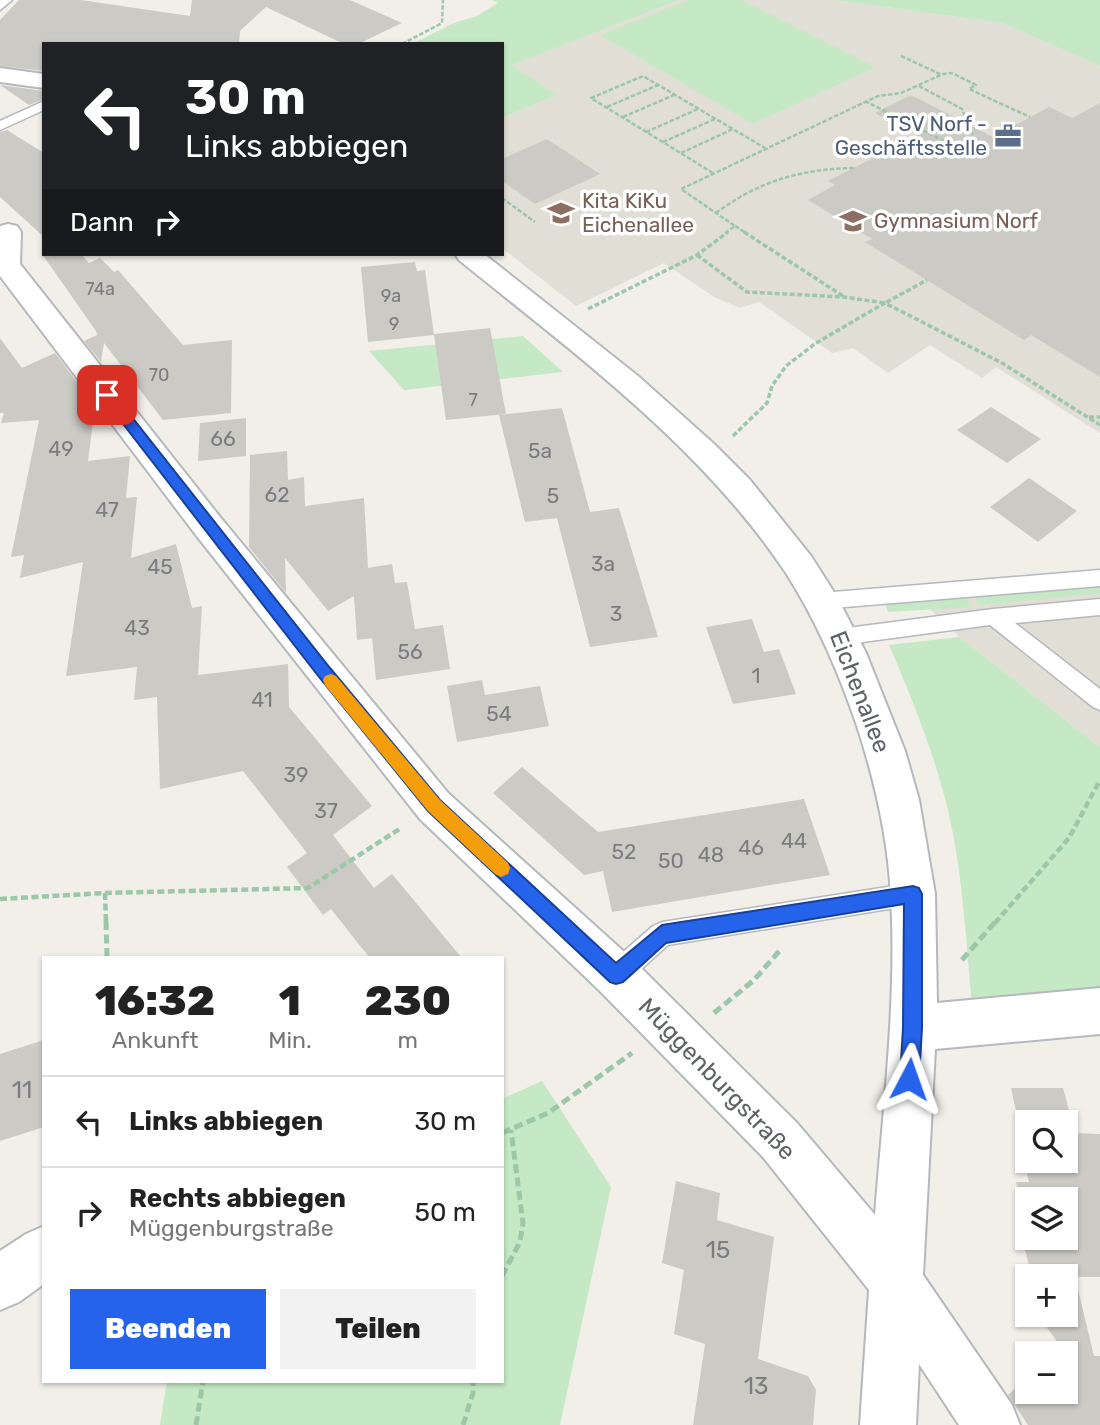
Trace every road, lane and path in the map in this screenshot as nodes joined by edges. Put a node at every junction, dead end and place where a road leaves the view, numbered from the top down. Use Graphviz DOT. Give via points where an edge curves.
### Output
graph roads {
  1 [pos="6,0"];
  2 [pos="443,0"];
  3 [pos="0,6"];
  4 [pos="406,42"];
  5 [pos="901,55"];
  6 [pos="0,75"];
  7 [pos="941,75"];
  8 [pos="42,81"];
  9 [pos="659,85"];
  10 [pos="918,85"];
  11 [pos="675,94"];
  12 [pos="864,100"];
  13 [pos="42,106"];
  14 [pos="607,107"];
  15 [pos="699,108"];
  16 [pos="623,117"];
  17 [pos="1030,117"];
  18 [pos="716,118"];
  19 [pos="0,125"];
  20 [pos="734,129"];
  21 [pos="646,132"];
  22 [pos="663,142"];
  23 [pos="979,145"];
  24 [pos="766,148"];
  25 [pos="965,152"];
  26 [pos="681,153"];
  27 [pos="854,167"];
  28 [pos="713,173"];
  29 [pos="504,199"];
  30 [pos="716,213"];
  31 [pos="536,222"];
  32 [pos="735,226"];
  33 [pos="8,232"];
  34 [pos="697,255"];
  35 [pos="471,256"];
  36 [pos="927,280"];
  37 [pos="844,297"];
  38 [pos="885,303"];
  39 [pos="556,324"];
  40 [pos="1088,417"];
  41 [pos="1100,417"];
  42 [pos="1100,425"];
  43 [pos="706,453"];
  44 [pos="1100,579"];
  45 [pos="821,601"];
  46 [pos="1100,607"];
  47 [pos="993,617"];
  48 [pos="841,637"];
  49 [pos="1100,701"];
  50 [pos="1100,780"];
  51 [pos="434,806"];
  52 [pos="105,893"];
  53 [pos="913,894"];
  54 [pos="0,899"];
  55 [pos="812,910"];
  56 [pos="107,956"];
  57 [pos="962,960"];
  58 [pos="616,975"];
  59 [pos="1100,1010"];
  60 [pos="913,1028"];
  61 [pos="671,1031"];
  62 [pos="511,1130"];
  63 [pos="504,1132"];
  64 [pos="42,1253"];
  65 [pos="504,1272"];
  66 [pos="896,1282"];
  67 [pos="0,1283"];
  68 [pos="203,1383"];
  69 [pos="473,1383"];
  70 [pos="196,1425"];
  71 [pos="463,1425"];
  72 [pos="888,1425"];
  73 [pos="992,1425"];
  1 -- 3 [label="lane"];
  2 -- 4 [label="path" via="442,23"];
  5 -- 7 [label="path"];
  6 -- 8 [label="street"];
  7 -- 10 [label="path"];
  7 -- 17 [label="path" via="952,73 976,85 969,89"];
  9 -- 11 [label="path"];
  9 -- 14 [label="path"];
  9 -- 14 [label="path" via="643,76 592,97"];
  10 -- 12 [label="path"];
  10 -- 23 [label="path" via="962,109"];
  11 -- 15 [label="path"];
  11 -- 16 [label="path"];
  12 -- 24 [label="path"];
  12 -- 25 [label="path"];
  13 -- 19 [label="lane"];
  14 -- 16 [label="path"];
  15 -- 18 [label="path"];
  15 -- 21 [label="path"];
  16 -- 21 [label="path"];
  18 -- 20 [label="path"];
  18 -- 22 [label="path"];
  20 -- 24 [label="path"];
  20 -- 26 [label="path"];
  21 -- 22 [label="path"];
  22 -- 26 [label="path"];
  24 -- 28 [label="path"];
  26 -- 28 [label="path"];
  27 -- 30 [label="path" via="780,175 749,189"];
  28 -- 30 [label="path" via="681,189"];
  29 -- 31 [label="path"];
  30 -- 32 [label="path"];
  32 -- 34 [label="path"];
  32 -- 37 [label="path"];
  33 -- 51 [label="street, Müggenburgstraße" via="6,265"];
  34 -- 37 [label="path" via="747,292"];
  34 -- 39 [label="path"];
  35 -- 39 [label="street, Eichenallee"];
  36 -- 38 [label="path"];
  37 -- 38 [label="path"];
  38 -- 40 [label="path" via="1002,363"];
  38 -- 43 [label="path" via="786,366 767,403 739,431"];
  39 -- 43 [label="street, Eichenallee"];
  40 -- 41 [label="path"];
  40 -- 42 [label="path"];
  43 -- 45 [label="street, Eichenallee" via="774,531"];
  44 -- 45 [label="lane"];
  45 -- 48 [label="street, Eichenallee"];
  46 -- 47 [label="lane"];
  47 -- 48 [label="lane"];
  47 -- 49 [label="lane"];
  48 -- 53 [label="street, Eichenallee" via="886,756"];
  50 -- 57 [label="path" via="1069,838"];
  51 -- 52 [label="path" via="308,888"];
  51 -- 58 [label="street, Müggenburgstraße"];
  52 -- 54 [label="path"];
  52 -- 56 [label="path"];
  53 -- 55 [label="lane"];
  53 -- 60 [label="street, Eichenallee"];
  55 -- 58 [label="lane" via="662,934"];
  55 -- 61 [label="path" via="754,980 728,1003"];
  58 -- 61 [label="street, Müggenburgstraße"];
  59 -- 60 [label="street"];
  60 -- 66 [label="street, Eichenallee"];
  61 -- 62 [label="path" via="548,1113"];
  61 -- 66 [label="street, Müggenburgstraße" via="780,1140"];
  62 -- 63 [label="path"];
  62 -- 65 [label="path" via="523,1223 520,1242"];
  64 -- 67 [label="street"];
  66 -- 72 [label="street, Eichenallee"];
  66 -- 73 [label="street, Müggenburgstraße"];
  68 -- 70 [label="path"];
  69 -- 71 [label="path"];
}
